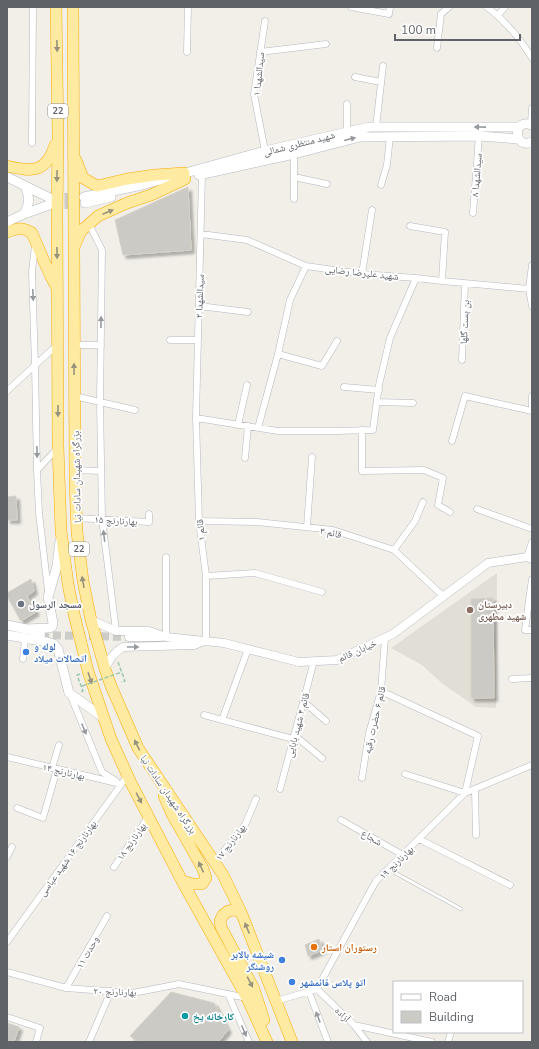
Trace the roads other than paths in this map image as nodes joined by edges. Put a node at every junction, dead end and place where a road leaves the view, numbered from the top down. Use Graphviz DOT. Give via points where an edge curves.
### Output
graph roads {
  1 [pos="33,7"];
  2 [pos="56,7"];
  3 [pos="72,7"];
  4 [pos="188,7"];
  5 [pos="351,7"];
  6 [pos="390,7"];
  7 [pos="449,7"];
  8 [pos="487,7"];
  9 [pos="505,7"];
  10 [pos="498,15"];
  11 [pos="265,20"];
  12 [pos="326,44"];
  13 [pos="437,48"];
  14 [pos="187,52"];
  15 [pos="260,52"];
  16 [pos="532,58"];
  17 [pos="383,66"];
  18 [pos="355,77"];
  19 [pos="381,82"];
  20 [pos="347,104"];
  21 [pos="532,108"];
  22 [pos="531,125"];
  23 [pos="376,127"];
  24 [pos="519,127"];
  25 [pos="348,132"];
  26 [pos="58,135"];
  27 [pos="390,136"];
  28 [pos="479,136"];
  29 [pos="519,139"];
  30 [pos="532,142"];
  31 [pos="32,143"];
  32 [pos="73,152"];
  33 [pos="266,152"];
  34 [pos="294,154"];
  35 [pos="7,166"];
  36 [pos="202,174"];
  37 [pos="184,176"];
  38 [pos="7,177"];
  39 [pos="294,177"];
  40 [pos="327,184"];
  41 [pos="381,185"];
  42 [pos="25,186"];
  43 [pos="294,199"];
  44 [pos="84,200"];
  45 [pos="372,210"];
  46 [pos="472,213"];
  47 [pos="24,214"];
  48 [pos="7,222"];
  49 [pos="89,224"];
  50 [pos="410,226"];
  51 [pos="7,232"];
  52 [pos="201,234"];
  53 [pos="35,242"];
  54 [pos="74,249"];
  55 [pos="532,265"];
  56 [pos="306,266"];
  57 [pos="362,274"];
  58 [pos="416,278"];
  59 [pos="442,281"];
  60 [pos="465,284"];
  61 [pos="58,290"];
  62 [pos="529,290"];
  63 [pos="199,306"];
  64 [pos="532,306"];
  65 [pos="248,312"];
  66 [pos="170,340"];
  67 [pos="198,340"];
  68 [pos="337,341"];
  69 [pos="58,344"];
  70 [pos="101,345"];
  71 [pos="74,346"];
  72 [pos="278,354"];
  73 [pos="462,360"];
  74 [pos="35,365"];
  75 [pos="247,385"];
  76 [pos="344,387"];
  77 [pos="379,390"];
  78 [pos="7,392"];
  79 [pos="74,396"];
  80 [pos="532,396"];
  81 [pos="100,402"];
  82 [pos="377,402"];
  83 [pos="413,403"];
  84 [pos="135,410"];
  85 [pos="532,410"];
  86 [pos="196,418"];
  87 [pos="238,424"];
  88 [pos="248,426"];
  89 [pos="258,428"];
  90 [pos="362,430"];
  91 [pos="452,441"];
  92 [pos="58,447"];
  93 [pos="312,457"];
  94 [pos="245,458"];
  95 [pos="37,470"];
  96 [pos="75,470"];
  97 [pos="101,471"];
  98 [pos="423,502"];
  99 [pos="477,509"];
  100 [pos="450,512"];
  101 [pos="149,514"];
  102 [pos="76,518"];
  103 [pos="102,519"];
  104 [pos="199,521"];
  105 [pos="307,528"];
  106 [pos="532,529"];
  107 [pos="61,531"];
  108 [pos="532,542"];
  109 [pos="394,550"];
  110 [pos="166,557"];
  111 [pos="530,558"];
  112 [pos="206,576"];
  113 [pos="532,579"];
  114 [pos="322,592"];
  115 [pos="443,596"];
  116 [pos="48,597"];
  117 [pos="91,620"];
  118 [pos="7,625"];
  119 [pos="26,628"];
  120 [pos="116,630"];
  121 [pos="532,630"];
  122 [pos="7,635"];
  123 [pos="129,637"];
  124 [pos="166,637"];
  125 [pos="385,638"];
  126 [pos="25,639"];
  127 [pos="206,641"];
  128 [pos="248,649"];
  129 [pos="23,659"];
  130 [pos="314,661"];
  131 [pos="105,669"];
  132 [pos="532,678"];
  133 [pos="512,679"];
  134 [pos="381,691"];
  135 [pos="69,693"];
  136 [pos="303,701"];
  137 [pos="204,715"];
  138 [pos="104,718"];
  139 [pos="222,720"];
  140 [pos="326,721"];
  141 [pos="294,737"];
  142 [pos="59,745"];
  143 [pos="7,757"];
  144 [pos="322,758"];
  145 [pos="532,765"];
  146 [pos="55,768"];
  147 [pos="153,770"];
  148 [pos="405,774"];
  149 [pos="362,778"];
  150 [pos="124,779"];
  151 [pos="280,788"];
  152 [pos="475,789"];
  153 [pos="466,793"];
  154 [pos="256,799"];
  155 [pos="17,808"];
  156 [pos="149,816"];
  157 [pos="341,820"];
  158 [pos="476,835"];
  159 [pos="419,839"];
  160 [pos="12,847"];
  161 [pos="403,855"];
  162 [pos="7,857"];
  163 [pos="214,864"];
  164 [pos="114,867"];
  165 [pos="388,869"];
  166 [pos="182,881"];
  167 [pos="510,885"];
  168 [pos="461,909"];
  169 [pos="241,912"];
  170 [pos="107,916"];
  171 [pos="7,942"];
  172 [pos="7,972"];
  173 [pos="66,988"];
  174 [pos="317,989"];
  175 [pos="111,992"];
  176 [pos="308,992"];
  177 [pos="228,994"];
  178 [pos="247,998"];
  179 [pos="276,1001"];
  180 [pos="7,1017"];
  181 [pos="354,1025"];
  182 [pos="36,1042"];
  183 [pos="89,1042"];
  184 [pos="248,1042"];
  185 [pos="268,1042"];
  186 [pos="271,1042"];
  187 [pos="292,1042"];
  188 [pos="328,1042"];
  189 [pos="367,1042"];
  190 [pos="432,1042"];
  1 -- 31 [label="street"];
  2 -- 26 [label="highway, بزرگراه شهیدان سادات نیا / 22, one-way"];
  3 -- 32 [label="highway, بزرگراه شهیدان سادات نیا / 22"];
  4 -- 14 [label="street"];
  5 -- 6 [label="street" via="389,14"];
  7 -- 13 [label="street" via="442,14"];
  8 -- 10 [label="street"];
  9 -- 10 [label="street"];
  10 -- 16 [label="street"];
  11 -- 15 [label="street, سیدالشهدا ۱"];
  12 -- 15 [label="street"];
  15 -- 33 [label="street, سیدالشهدا ۱" via="254,94"];
  17 -- 19 [label="street"];
  18 -- 19 [label="street"];
  19 -- 23 [label="street"];
  20 -- 25 [label="street"];
  21 -- 22 [label="street"];
  22 -- 24 [label="main road, شهید منتظری شمالی" via="524,124"];
  24 -- 23 [label="main road, شهید منتظری شمالی, one-way"];
  23 -- 25 [label="main road, شهید منتظری شمالی"];
  24 -- 29 [label="main road"];
  25 -- 33 [label="main road, شهید منتظری شمالی"];
  26 -- 35 [label="highway" via="51,156 44,165 28,170"];
  26 -- 61 [label="highway, بزرگراه شهیدان سادات نیا / 22, one-way"];
  27 -- 28 [label="main road, شهید منتظری شمالی"];
  34 -- 27 [label="main road, شهید منتظری شمالی, one-way" via="360,137"];
  27 -- 41 [label="street" via="387,165"];
  28 -- 29 [label="main road, شهید منتظری شمالی"];
  28 -- 46 [label="street, سیدالشهدا ۸"];
  29 -- 30 [label="main road, شهید منتظری شمالی" via="524,143"];
  32 -- 37 [label="highway" via="83,178 97,186 155,175"];
  32 -- 54 [label="highway, بزرگراه شهیدان سادات نیا / 22"];
  33 -- 37 [label="main road, شهید منتظری شمالی"];
  34 -- 36 [label="main road, شهید منتظری شمالی"];
  34 -- 39 [label="street"];
  36 -- 37 [label="main road, شهید منتظری شمالی"];
  36 -- 52 [label="street, سیدالشهدا ۲"];
  37 -- 44 [label="main road, شهید منتظری شمالی" via="144,190"];
  49 -- 37 [label="highway, one-way" via="98,216 151,195"];
  38 -- 42 [label="main road"];
  39 -- 40 [label="street"];
  39 -- 43 [label="street"];
  42 -- 47 [label="main road" via="29,200"];
  42 -- 47 [label="main road" via="49,201"];
  45 -- 57 [label="street"];
  47 -- 48 [label="main road"];
  49 -- 54 [label="highway" via="81,231"];
  70 -- 49 [label="street, one-way" via="102,250"];
  50 -- 59 [label="street" via="445,232"];
  51 -- 53 [label="highway" via="17,228 26,229 32,233"];
  52 -- 56 [label="street, شهید علیرضا رضایی" via="247,240"];
  52 -- 63 [label="street, سیدالشهدا ۲"];
  53 -- 61 [label="highway"];
  53 -- 74 [label="street, one-way" via="32,272"];
  54 -- 71 [label="highway, بزرگراه شهیدان سادات نیا / 22"];
  55 -- 62 [label="street"];
  56 -- 57 [label="street, شهید علیرضا رضایی"];
  56 -- 72 [label="street" via="290,300"];
  57 -- 58 [label="street, شهید علیرضا رضایی"];
  58 -- 59 [label="street, شهید علیرضا رضایی"];
  58 -- 77 [label="street" via="390,338"];
  59 -- 60 [label="street, شهید علیرضا رضایی"];
  60 -- 62 [label="street, شهید علیرضا رضایی"];
  60 -- 73 [label="street, بن بست گلها"];
  61 -- 69 [label="highway, بزرگراه شهیدان سادات نیا / 22"];
  62 -- 64 [label="street"];
  63 -- 65 [label="street"];
  63 -- 67 [label="street, سیدالشهدا ۲"];
  66 -- 67 [label="street"];
  67 -- 86 [label="street, سیدالشهدا ۲"];
  68 -- 72 [label="street" via="322,366"];
  69 -- 74 [label="street"];
  69 -- 92 [label="highway, بزرگراه شهیدان سادات نیا / 22, one-way"];
  70 -- 71 [label="street"];
  70 -- 81 [label="street"];
  79 -- 71 [label="highway, بزرگراه شهیدان سادات نیا / 22, one-way"];
  72 -- 89 [label="street"];
  74 -- 78 [label="street"];
  74 -- 95 [label="street, one-way"];
  75 -- 87 [label="street"];
  76 -- 77 [label="street"];
  77 -- 82 [label="street"];
  79 -- 81 [label="street"];
  79 -- 96 [label="highway, بزرگراه شهیدان سادات نیا / 22"];
  80 -- 85 [label="street"];
  81 -- 84 [label="street"];
  81 -- 97 [label="street"];
  82 -- 83 [label="street"];
  82 -- 90 [label="street" via="373,430"];
  85 -- 91 [label="street" via="464,396"];
  86 -- 87 [label="street"];
  86 -- 104 [label="street, قائم ۱"];
  87 -- 88 [label="street"];
  88 -- 89 [label="street"];
  88 -- 94 [label="street"];
  89 -- 90 [label="street" via="278,431"];
  90 -- 100 [label="street" via="362,471 424,470 443,478 438,505"];
  92 -- 95 [label="street"];
  92 -- 107 [label="highway, بزرگراه شهیدان سادات نیا / 22"];
  93 -- 105 [label="street"];
  95 -- 116 [label="street"];
  96 -- 97 [label="street"];
  96 -- 102 [label="highway, بزرگراه شهیدان سادات نیا / 22"];
  97 -- 103 [label="street"];
  98 -- 109 [label="street" via="415,521"];
  99 -- 106 [label="street"];
  101 -- 103 [label="street, بهارنارنج ۱۵" via="149,522"];
  102 -- 103 [label="street, بهارنارنج ۱۵"];
  117 -- 102 [label="highway, بزرگراه شهیدان سادات نیا / 22, one-way" via="83,581"];
  120 -- 103 [label="street, one-way"];
  104 -- 105 [label="street, قائم ۳" via="256,522"];
  104 -- 112 [label="street, قائم ۱"];
  105 -- 109 [label="street, قائم ۳" via="333,530"];
  107 -- 116 [label="main road" via="57,566"];
  107 -- 138 [label="highway, بزرگراه شهیدان سادات نیا / 22, one-way" via="74,614 88,671"];
  108 -- 111 [label="street"];
  109 -- 115 [label="street, قائم ۳"];
  110 -- 124 [label="street"];
  111 -- 115 [label="street, خیابان قائم" via="488,563"];
  112 -- 114 [label="street" via="255,573"];
  112 -- 127 [label="street, قائم ۱"];
  113 -- 121 [label="street" via="525,630"];
  115 -- 125 [label="street, خیابان قائم"];
  116 -- 119 [label="main road" via="52,627"];
  117 -- 120 [label="street, خیابان قائم"];
  117 -- 131 [label="highway, بزرگراه شهیدان سادات نیا / 22"];
  118 -- 119 [label="main road"];
  119 -- 126 [label="street" via="41,635"];
  120 -- 124 [label="street, خیابان قائم" via="149,631"];
  122 -- 126 [label="main road"];
  123 -- 124 [label="street"];
  124 -- 127 [label="street, خیابان قائم"];
  125 -- 130 [label="street, خیابان قائم" via="337,660"];
  125 -- 134 [label="street, قائم ۶ حضرت رقیه"];
  126 -- 129 [label="street"];
  126 -- 135 [label="main road" via="54,644 58,649"];
  127 -- 128 [label="street, خیابان قائم"];
  131 -- 127 [label="street, one-way" via="115,652 123,647 194,645"];
  128 -- 130 [label="street, خیابان قائم" via="299,662"];
  128 -- 139 [label="street"];
  130 -- 136 [label="street, قائم ۴ شهید بابایی"];
  147 -- 131 [label="highway, بزرگراه شهیدان سادات نیا / 22, one-way" via="138,748"];
  132 -- 133 [label="street"];
  134 -- 149 [label="street, قائم ۶ حضرت رقیه" via="369,733"];
  134 -- 153 [label="street" via="478,736"];
  135 -- 138 [label="main road"];
  135 -- 150 [label="street, one-way" via="102,772"];
  136 -- 140 [label="street"];
  136 -- 141 [label="street, قائم ۴ شهید بابایی"];
  137 -- 139 [label="street"];
  138 -- 150 [label="highway, بزرگراه شهیدان سادات نیا / 22"];
  139 -- 141 [label="street"];
  141 -- 144 [label="street"];
  141 -- 151 [label="street, قائم ۴ شهید بابایی"];
  142 -- 146 [label="street"];
  143 -- 146 [label="street, بهارنارنج ۱۴"];
  145 -- 152 [label="street, بهارنارنج ۱۹"];
  146 -- 150 [label="street, بهارنارنج ۱۴"];
  146 -- 155 [label="street" via="43,818"];
  147 -- 163 [label="highway, بزرگراه شهیدان سادات نیا / 22"];
  166 -- 147 [label="highway, one-way" via="202,884 206,878 172,814"];
  148 -- 153 [label="street"];
  150 -- 156 [label="highway, بزرگراه شهیدان سادات نیا / 22, one-way"];
  150 -- 171 [label="street, بهارنارنج ۱۶ شهید عباسی"];
  152 -- 153 [label="street, بهارنارنج ۱۹"];
  152 -- 158 [label="street"];
  153 -- 159 [label="street, بهارنارنج ۱۹"];
  154 -- 163 [label="street, بهارنارنج ۱۷" via="244,824"];
  156 -- 164 [label="street, بهارنارنج ۱۸"];
  156 -- 166 [label="highway, بزرگراه شهیدان سادات نیا / 22"];
  157 -- 161 [label="street, شجاع"];
  159 -- 161 [label="street, بهارنارنج ۱۹"];
  159 -- 167 [label="street"];
  160 -- 162 [label="street"];
  161 -- 165 [label="street, بهارنارنج ۱۹"];
  163 -- 169 [label="highway, بزرگراه شهیدان سادات نیا / 22" via="223,875"];
  165 -- 168 [label="lane"];
  165 -- 174 [label="street, بهارنارنج ۱۹" via="376,881"];
  166 -- 178 [label="highway, بزرگراه شهیدان سادات نیا / 22"];
  179 -- 169 [label="highway, بزرگراه شهیدان سادات نیا / 22, one-way"];
  169 -- 186 [label="highway, one-way" via="228,911 220,921 221,927 254,989"];
  170 -- 173 [label="street, وحدت ۱۱"];
  172 -- 173 [label="street, بهارنارنج ۲۰"];
  173 -- 175 [label="street, بهارنارنج ۲۰"];
  174 -- 176 [label="street"];
  174 -- 181 [label="street, آزاده"];
  175 -- 177 [label="street, بهارنارنج ۲۰" via="133,993 179,984"];
  175 -- 183 [label="street"];
  176 -- 179 [label="street"];
  188 -- 176 [label="street, one-way"];
  177 -- 178 [label="street, بهارنارنج ۲۰"];
  177 -- 184 [label="street, one-way"];
  178 -- 185 [label="highway, بزرگراه شهیدان سادات نیا / 22"];
  179 -- 187 [label="highway, بزرگراه شهیدان سادات نیا / 22"];
  180 -- 182 [label="street" via="40,1028"];
  181 -- 189 [label="street, آزاده"];
  181 -- 190 [label="street"];
}
